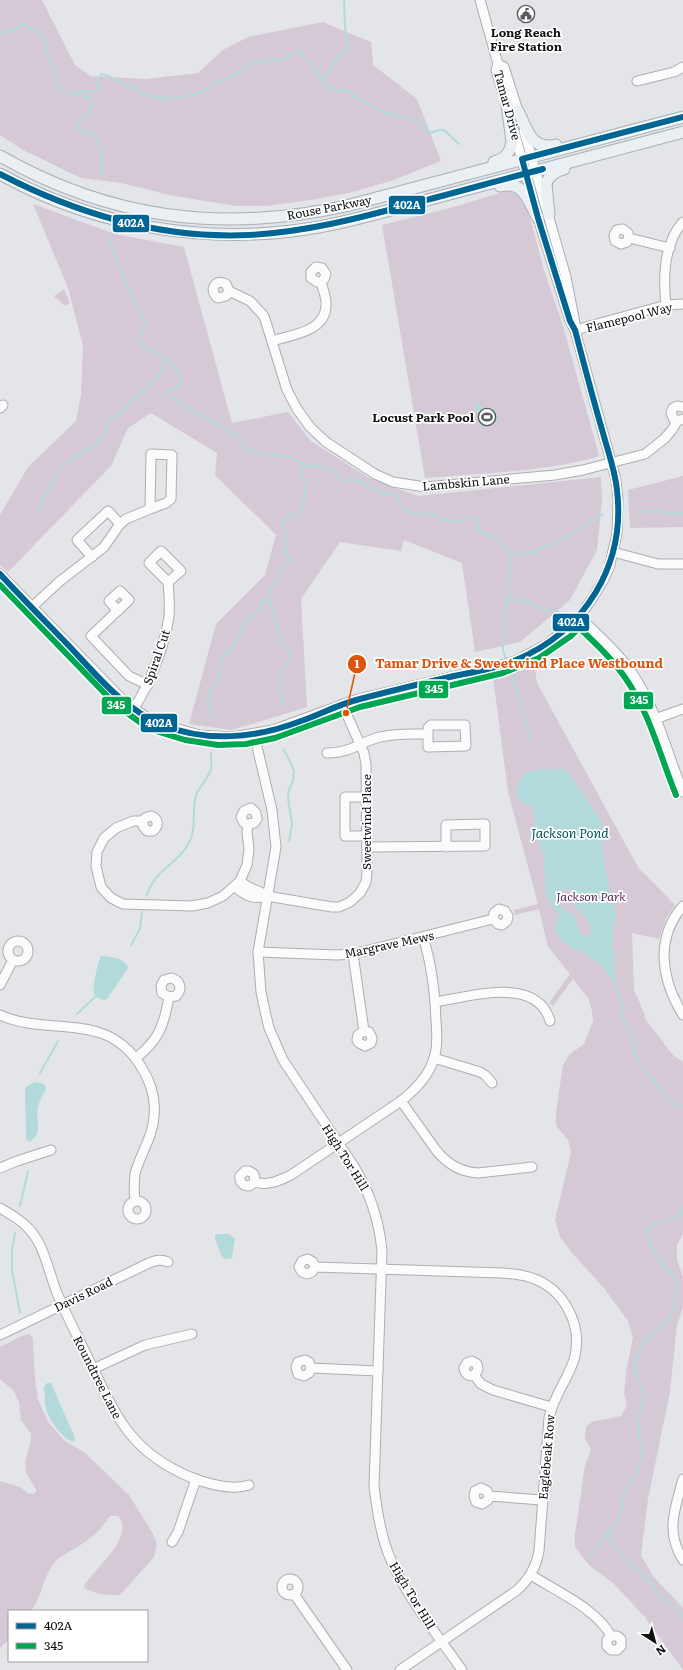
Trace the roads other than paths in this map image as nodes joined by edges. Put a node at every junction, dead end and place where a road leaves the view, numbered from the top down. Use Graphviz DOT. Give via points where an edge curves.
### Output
graph roads {
  1 [pos="480,0"];
  2 [pos="498,64"];
  3 [pos="683,68"];
  4 [pos="637,81"];
  5 [pos="507,104"];
  6 [pos="518,111"];
  7 [pos="683,117"];
  8 [pos="652,125"];
  9 [pos="683,132"];
  10 [pos="631,146"];
  11 [pos="0,156"];
  12 [pos="527,157"];
  13 [pos="532,172"];
  14 [pos="0,174"];
  15 [pos="406,190"];
  16 [pos="437,197"];
  17 [pos="543,216"];
  18 [pos="683,222"];
  19 [pos="629,238"];
  20 [pos="670,248"];
  21 [pos="321,282"];
  22 [pos="228,291"];
  23 [pos="683,304"];
  24 [pos="666,305"];
  25 [pos="575,330"];
  26 [pos="272,341"];
  27 [pos="683,407"];
  28 [pos="680,420"];
  29 [pos="612,463"];
  30 [pos="150,509"];
  31 [pos="120,524"];
  32 [pos="613,552"];
  33 [pos="92,557"];
  34 [pos="683,564"];
  35 [pos="1,578"];
  36 [pos="168,582"];
  37 [pos="32,608"];
  38 [pos="118,611"];
  39 [pos="579,617"];
  40 [pos="148,685"];
  41 [pos="342,704"];
  42 [pos="134,708"];
  43 [pos="683,709"];
  44 [pos="655,719"];
  45 [pos="254,734"];
  46 [pos="428,734"];
  47 [pos="360,745"];
  48 [pos="327,753"];
  49 [pos="681,781"];
  50 [pos="683,792"];
  51 [pos="367,797"];
  52 [pos="143,821"];
  53 [pos="248,824"];
  54 [pos="366,836"];
  55 [pos="446,846"];
  56 [pos="367,847"];
  57 [pos="237,884"];
  58 [pos="267,896"];
  59 [pos="683,906"];
  60 [pos="493,919"];
  61 [pos="423,937"];
  62 [pos="258,952"];
  63 [pos="353,954"];
  64 [pos="13,960"];
  65 [pos="0,985"];
  66 [pos="169,997"];
  67 [pos="435,1002"];
  68 [pos="0,1015"];
  69 [pos="683,1015"];
  70 [pos="550,1021"];
  71 [pos="364,1031"];
  72 [pos="136,1058"];
  73 [pos="434,1058"];
  74 [pos="492,1083"];
  75 [pos="401,1101"];
  76 [pos="338,1144"];
  77 [pos="51,1150"];
  78 [pos="532,1167"];
  79 [pos="0,1168"];
  80 [pos="255,1182"];
  81 [pos="135,1201"];
  82 [pos="0,1208"];
  83 [pos="168,1262"];
  84 [pos="315,1267"];
  85 [pos="382,1270"];
  86 [pos="62,1304"];
  87 [pos="192,1334"];
  88 [pos="0,1335"];
  89 [pos="312,1368"];
  90 [pos="93,1369"];
  91 [pos="378,1371"];
  92 [pos="474,1375"];
  93 [pos="551,1407"];
  94 [pos="683,1479"];
  95 [pos="196,1480"];
  96 [pos="249,1485"];
  97 [pos="489,1496"];
  98 [pos="542,1500"];
  99 [pos="172,1542"];
  100 [pos="683,1560"];
  101 [pos="531,1575"];
  102 [pos="294,1594"];
  103 [pos="611,1636"];
  104 [pos="442,1642"];
  105 [pos="347,1670"];
  106 [pos="400,1670"];
  107 [pos="462,1670"];
  1 -- 2 [label="street, Tamar Drive"];
  2 -- 5 [label="street, Tamar Drive" via="496,70"];
  2 -- 6 [label="street, Tamar Drive" via="504,67"];
  3 -- 4 [label="street"];
  5 -- 12 [label="street, Tamar Drive"];
  5 -- 15 [label="main road" via="512,142 510,151 503,158"];
  6 -- 8 [label="main road" via="531,138 549,147 613,130"];
  6 -- 12 [label="street, Tamar Drive"];
  7 -- 8 [label="main road, Rouse Parkway"];
  8 -- 12 [label="main road, Rouse Parkway"];
  9 -- 10 [label="main road, Rouse Parkway"];
  10 -- 13 [label="main road, Rouse Parkway"];
  10 -- 17 [label="main road" via="554,172 546,184"];
  11 -- 15 [label="main road, Rouse Parkway" via="48,181 103,201 194,218 239,220 284,217 317,212"];
  12 -- 13 [label="street, Tamar Drive"];
  12 -- 15 [label="main road, Rouse Parkway"];
  13 -- 16 [label="main road, Rouse Parkway"];
  13 -- 17 [label="street, Tamar Drive"];
  14 -- 16 [label="main road, Rouse Parkway" via="40,194 99,216 163,230 214,235 260,234 319,227"];
  16 -- 17 [label="main road" via="460,196 507,184 513,185 523,191"];
  17 -- 25 [label="street, Tamar Drive" via="566,277"];
  18 -- 20 [label="street" via="674,235"];
  19 -- 20 [label="street"];
  20 -- 24 [label="street" via="664,281"];
  21 -- 26 [label="street" via="326,306 320,322 306,331"];
  22 -- 26 [label="street, Lambskin Lane" via="250,301 259,310 267,323"];
  23 -- 24 [label="street, Flamepool Way"];
  24 -- 25 [label="street, Flamepool Way"];
  25 -- 29 [label="street, Tamar Drive"];
  26 -- 29 [label="street, Lambskin Lane" via="291,399 317,435 375,474 393,482 432,486 555,475"];
  27 -- 28 [label="street" via="677,406 671,410 671,416"];
  28 -- 29 [label="street, Lambskin Lane" via="650,451"];
  29 -- 32 [label="street, Tamar Drive" via="619,511"];
  30 -- 30 [label="street" via="151,454 172,455 171,499"];
  30 -- 31 [label="street"];
  31 -- 33 [label="street" via="104,547"];
  31 -- 33 [label="street" via="108,511 76,540"];
  32 -- 34 [label="street" via="658,564"];
  32 -- 39 [label="street, Tamar Drive" via="603,581"];
  33 -- 37 [label="street" via="59,582"];
  35 -- 37 [label="street, Tamar Drive"];
  36 -- 40 [label="street, Spiral Cut" via="166,630"];
  37 -- 42 [label="street, Tamar Drive" via="110,688"];
  38 -- 40 [label="street" via="91,636 129,676"];
  39 -- 41 [label="street, Tamar Drive" via="549,643 515,661"];
  39 -- 44 [label="street" via="622,660 642,690"];
  40 -- 42 [label="street, Spiral Cut"];
  41 -- 45 [label="street, Tamar Drive" via="287,726"];
  41 -- 47 [label="street, Sweetwind Place"];
  42 -- 45 [label="street, Tamar Drive" via="161,724 200,735 232,737"];
  43 -- 44 [label="street"];
  44 -- 49 [label="street"];
  45 -- 58 [label="street, High Tor Hill" via="269,791 275,828 275,854"];
  46 -- 46 [label="street" via="431,725 465,725 466,746 428,747"];
  46 -- 47 [label="street" via="386,735"];
  47 -- 48 [label="street" via="343,752"];
  47 -- 51 [label="street, Sweetwind Place" via="366,758"];
  49 -- 50 [label="street"];
  51 -- 54 [label="street, Sweetwind Place"];
  51 -- 54 [label="street" via="345,797 346,836"];
  52 -- 57 [label="street" via="133,821 116,828 99,845 96,866 101,887 111,898 123,904 133,905 202,905 216,900"];
  53 -- 57 [label="street" via="248,856"];
  54 -- 56 [label="street, Sweetwind Place"];
  55 -- 55 [label="street" via="485,846 485,824 446,825"];
  55 -- 56 [label="street"];
  56 -- 58 [label="street, Sweetwind Place" via="366,882 360,893 350,902 332,907"];
  57 -- 58 [label="street, Sweetwind Place"];
  58 -- 62 [label="street, High Tor Hill"];
  59 -- 69 [label="street" via="670,927 663,958 667,983"];
  60 -- 61 [label="street, Margrave Mews"];
  61 -- 63 [label="street, Margrave Mews"];
  61 -- 67 [label="street" via="430,960"];
  62 -- 63 [label="street, Margrave Mews"];
  62 -- 76 [label="street, High Tor Hill" via="261,992 276,1046 290,1073"];
  63 -- 71 [label="street"];
  64 -- 65 [label="street"];
  66 -- 72 [label="street" via="160,1033 153,1044"];
  67 -- 70 [label="street" via="500,992 519,992 541,1005"];
  67 -- 73 [label="street" via="437,1031"];
  68 -- 72 [label="street" via="26,1022 94,1030 113,1038"];
  72 -- 81 [label="street" via="148,1078 155,1116 136,1173"];
  73 -- 74 [label="street" via="485,1074"];
  73 -- 75 [label="street" via="420,1083"];
  75 -- 76 [label="street"];
  75 -- 78 [label="street" via="442,1158 456,1168 478,1173"];
  76 -- 80 [label="street" via="282,1180 260,1184"];
  76 -- 85 [label="street, High Tor Hill" via="362,1180 374,1207 380,1237"];
  77 -- 79 [label="street"];
  82 -- 86 [label="street, Roundtree Lane" via="26,1225 35,1237"];
  83 -- 86 [label="street, Davis Road" via="156,1260"];
  84 -- 85 [label="street, Eaglebeak Row"];
  85 -- 91 [label="street, High Tor Hill"];
  85 -- 93 [label="street, Eaglebeak Row" via="515,1274 537,1280 556,1292 572,1316 576,1346 575,1358"];
  86 -- 88 [label="street, Davis Road"];
  86 -- 90 [label="street, Roundtree Lane"];
  87 -- 90 [label="street" via="145,1345"];
  89 -- 91 [label="street"];
  90 -- 95 [label="street, Roundtree Lane" via="113,1410 138,1444 162,1464"];
  91 -- 104 [label="street, High Tor Hill" via="374,1486 379,1520 396,1570"];
  92 -- 93 [label="street" via="481,1384 493,1390"];
  93 -- 98 [label="street, Eaglebeak Row"];
  94 -- 100 [label="street" via="672,1527 675,1543"];
  95 -- 96 [label="street, Roundtree Lane" via="229,1488"];
  95 -- 99 [label="street"];
  97 -- 98 [label="street"];
  98 -- 101 [label="street, Eaglebeak Row" via="539,1551"];
  101 -- 103 [label="street" via="590,1612 604,1624"];
  101 -- 104 [label="street, Eaglebeak Row" via="516,1591"];
  102 -- 105 [label="street"];
  104 -- 106 [label="street, Eaglebeak Row"];
  104 -- 107 [label="street, High Tor Hill"];
}
